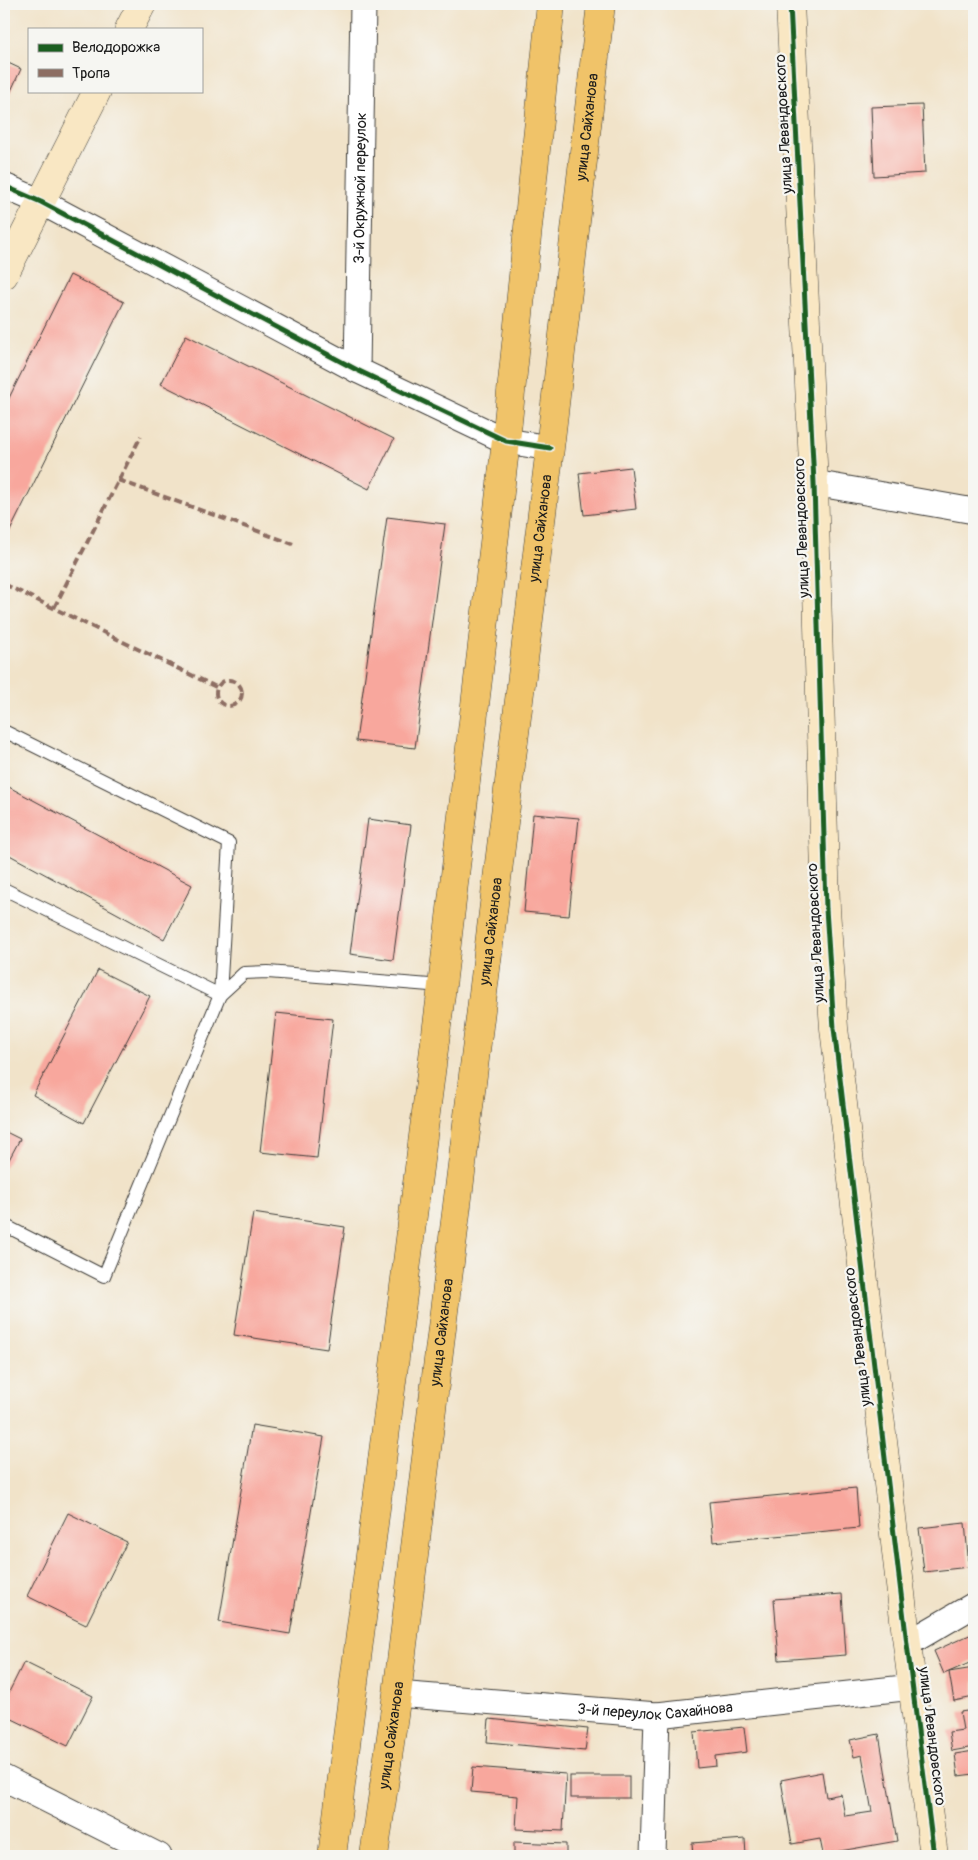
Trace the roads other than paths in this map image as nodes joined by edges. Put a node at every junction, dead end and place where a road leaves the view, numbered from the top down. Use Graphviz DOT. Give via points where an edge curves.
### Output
graph roads {
  1 [pos="142,4"];
  2 [pos="363,4"];
  3 [pos="551,4"];
  4 [pos="601,4"];
  5 [pos="790,4"];
  6 [pos="130,28"];
  7 [pos="96,92"];
  8 [pos="4,186"];
  9 [pos="41,202"];
  10 [pos="4,275"];
  11 [pos="357,370"];
  12 [pos="506,441"];
  13 [pos="550,448"];
  14 [pos="814,484"];
  15 [pos="974,511"];
  16 [pos="4,731"];
  17 [pos="4,889"];
  18 [pos="442,986"];
  19 [pos="220,995"];
  20 [pos="4,1225"];
  21 [pos="974,1605"];
  22 [pos="907,1644"];
  23 [pos="913,1687"];
  24 [pos="397,1694"];
  25 [pos="657,1715"];
  26 [pos="4,1778"];
  27 [pos="123,1849"];
  28 [pos="159,1856"];
  29 [pos="332,1856"];
  30 [pos="374,1856"];
  31 [pos="653,1856"];
  32 [pos="934,1856"];
  1 -- 6 [label="street"];
  2 -- 11 [label="street, 3-й Окружной переулок"];
  3 -- 12 [label="main road"];
  4 -- 13 [label="main road, улица Сайханова"];
  5 -- 14 [label="street, улица Левандовского"];
  7 -- 9 [label="street"];
  8 -- 9 [label="street"];
  9 -- 10 [label="street"];
  9 -- 11 [label="street"];
  11 -- 12 [label="street"];
  12 -- 13 [label="street"];
  12 -- 18 [label="main road"];
  13 -- 24 [label="main road, улица Сайханова"];
  14 -- 15 [label="street"];
  14 -- 22 [label="street, улица Левандовского" via="826,899 834,1028"];
  16 -- 19 [label="lane" via="229,843"];
  17 -- 19 [label="lane"];
  18 -- 19 [label="lane" via="268,972 244,973"];
  18 -- 29 [label="main road"];
  19 -- 20 [label="lane" via="104,1276"];
  21 -- 22 [label="street"];
  22 -- 23 [label="street, улица Левандовского"];
  23 -- 25 [label="street, 3-й переулок Сахайнова"];
  23 -- 32 [label="street, улица Левандовского"];
  24 -- 25 [label="street, 3-й переулок Сахайнова"];
  24 -- 30 [label="main road, улица Сайханова"];
  25 -- 31 [label="street"];
  26 -- 27 [label="street"];
  27 -- 28 [label="street"];
}
